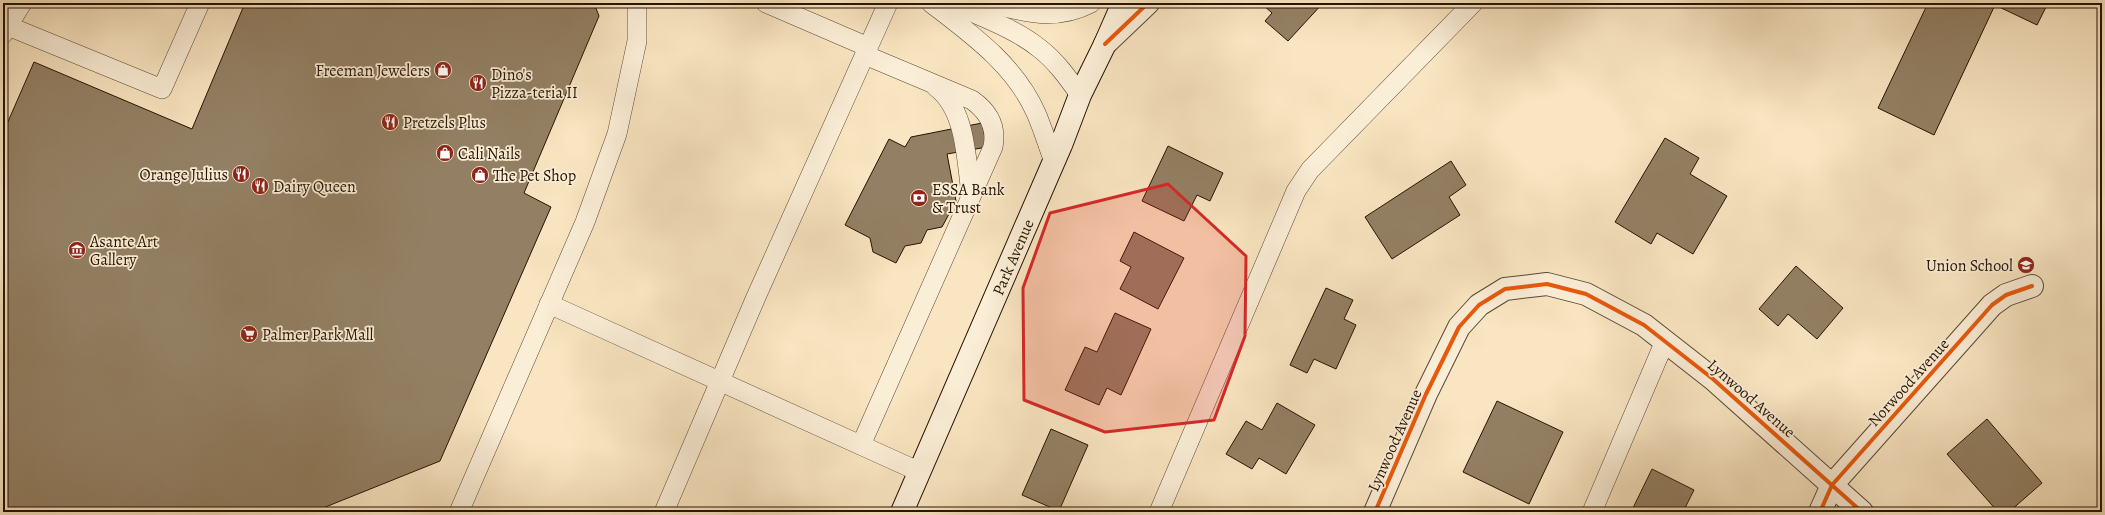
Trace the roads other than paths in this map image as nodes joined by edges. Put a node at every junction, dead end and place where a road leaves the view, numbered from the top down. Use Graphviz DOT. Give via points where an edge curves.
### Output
graph roads {
  1 [pos="22,3"];
  2 [pos="200,3"];
  3 [pos="637,3"];
  4 [pos="766,3"];
  5 [pos="888,3"];
  6 [pos="931,3"];
  7 [pos="952,3"];
  8 [pos="990,3"];
  9 [pos="1091,3"];
  10 [pos="1123,3"];
  11 [pos="1148,3"];
  12 [pos="1473,3"];
  13 [pos="5,30"];
  14 [pos="1105,44"];
  15 [pos="867,51"];
  16 [pos="928,82"];
  17 [pos="1080,94"];
  18 [pos="1054,162"];
  19 [pos="972,193"];
  20 [pos="2032,286"];
  21 [pos="549,304"];
  22 [pos="1665,341"];
  23 [pos="721,381"];
  24 [pos="861,445"];
  25 [pos="920,472"];
  26 [pos="1832,485"];
  27 [pos="459,512"];
  28 [pos="664,512"];
  29 [pos="902,512"];
  30 [pos="1158,512"];
  31 [pos="1375,512"];
  32 [pos="1592,512"];
  33 [pos="1820,512"];
  34 [pos="1862,512"];
  1 -- 13 [label="lane"];
  2 -- 13 [label="lane" via="162,89"];
  3 -- 21 [label="lane" via="637,41 617,134 585,222"];
  4 -- 15 [label="lane"];
  5 -- 15 [label="lane"];
  6 -- 18 [label="lane" via="999,59 1021,86 1036,113"];
  7 -- 17 [label="lane" via="1012,31 1039,48 1061,69"];
  8 -- 9 [label="lane" via="1024,12 1049,15 1076,11"];
  10 -- 14 [label="street, Park Avenue"];
  11 -- 14 [label="street"];
  12 -- 30 [label="lane" via="1310,170 1296,191"];
  14 -- 17 [label="street, Park Avenue"];
  15 -- 16 [label="lane"];
  15 -- 23 [label="lane"];
  16 -- 19 [label="lane" via="941,91 957,118"];
  16 -- 19 [label="lane" via="972,100 992,121 995,138 993,147"];
  17 -- 18 [label="street, Park Avenue"];
  18 -- 25 [label="street, Park Avenue"];
  19 -- 24 [label="lane"];
  20 -- 26 [label="street, Norwood Avenue" via="2006,295 1992,305"];
  21 -- 23 [label="lane"];
  21 -- 27 [label="lane"];
  22 -- 26 [label="street, Lynwood Avenue" via="1713,379"];
  22 -- 31 [label="street, Lynwood Avenue" via="1644,324 1586,294 1547,284 1505,289 1479,305 1459,327 1426,394"];
  22 -- 32 [label="lane"];
  23 -- 24 [label="lane"];
  23 -- 28 [label="lane"];
  24 -- 25 [label="lane"];
  25 -- 29 [label="street, Park Avenue"];
  26 -- 33 [label="street, Norwood Avenue"];
  26 -- 34 [label="street, Lynwood Avenue"];
}
